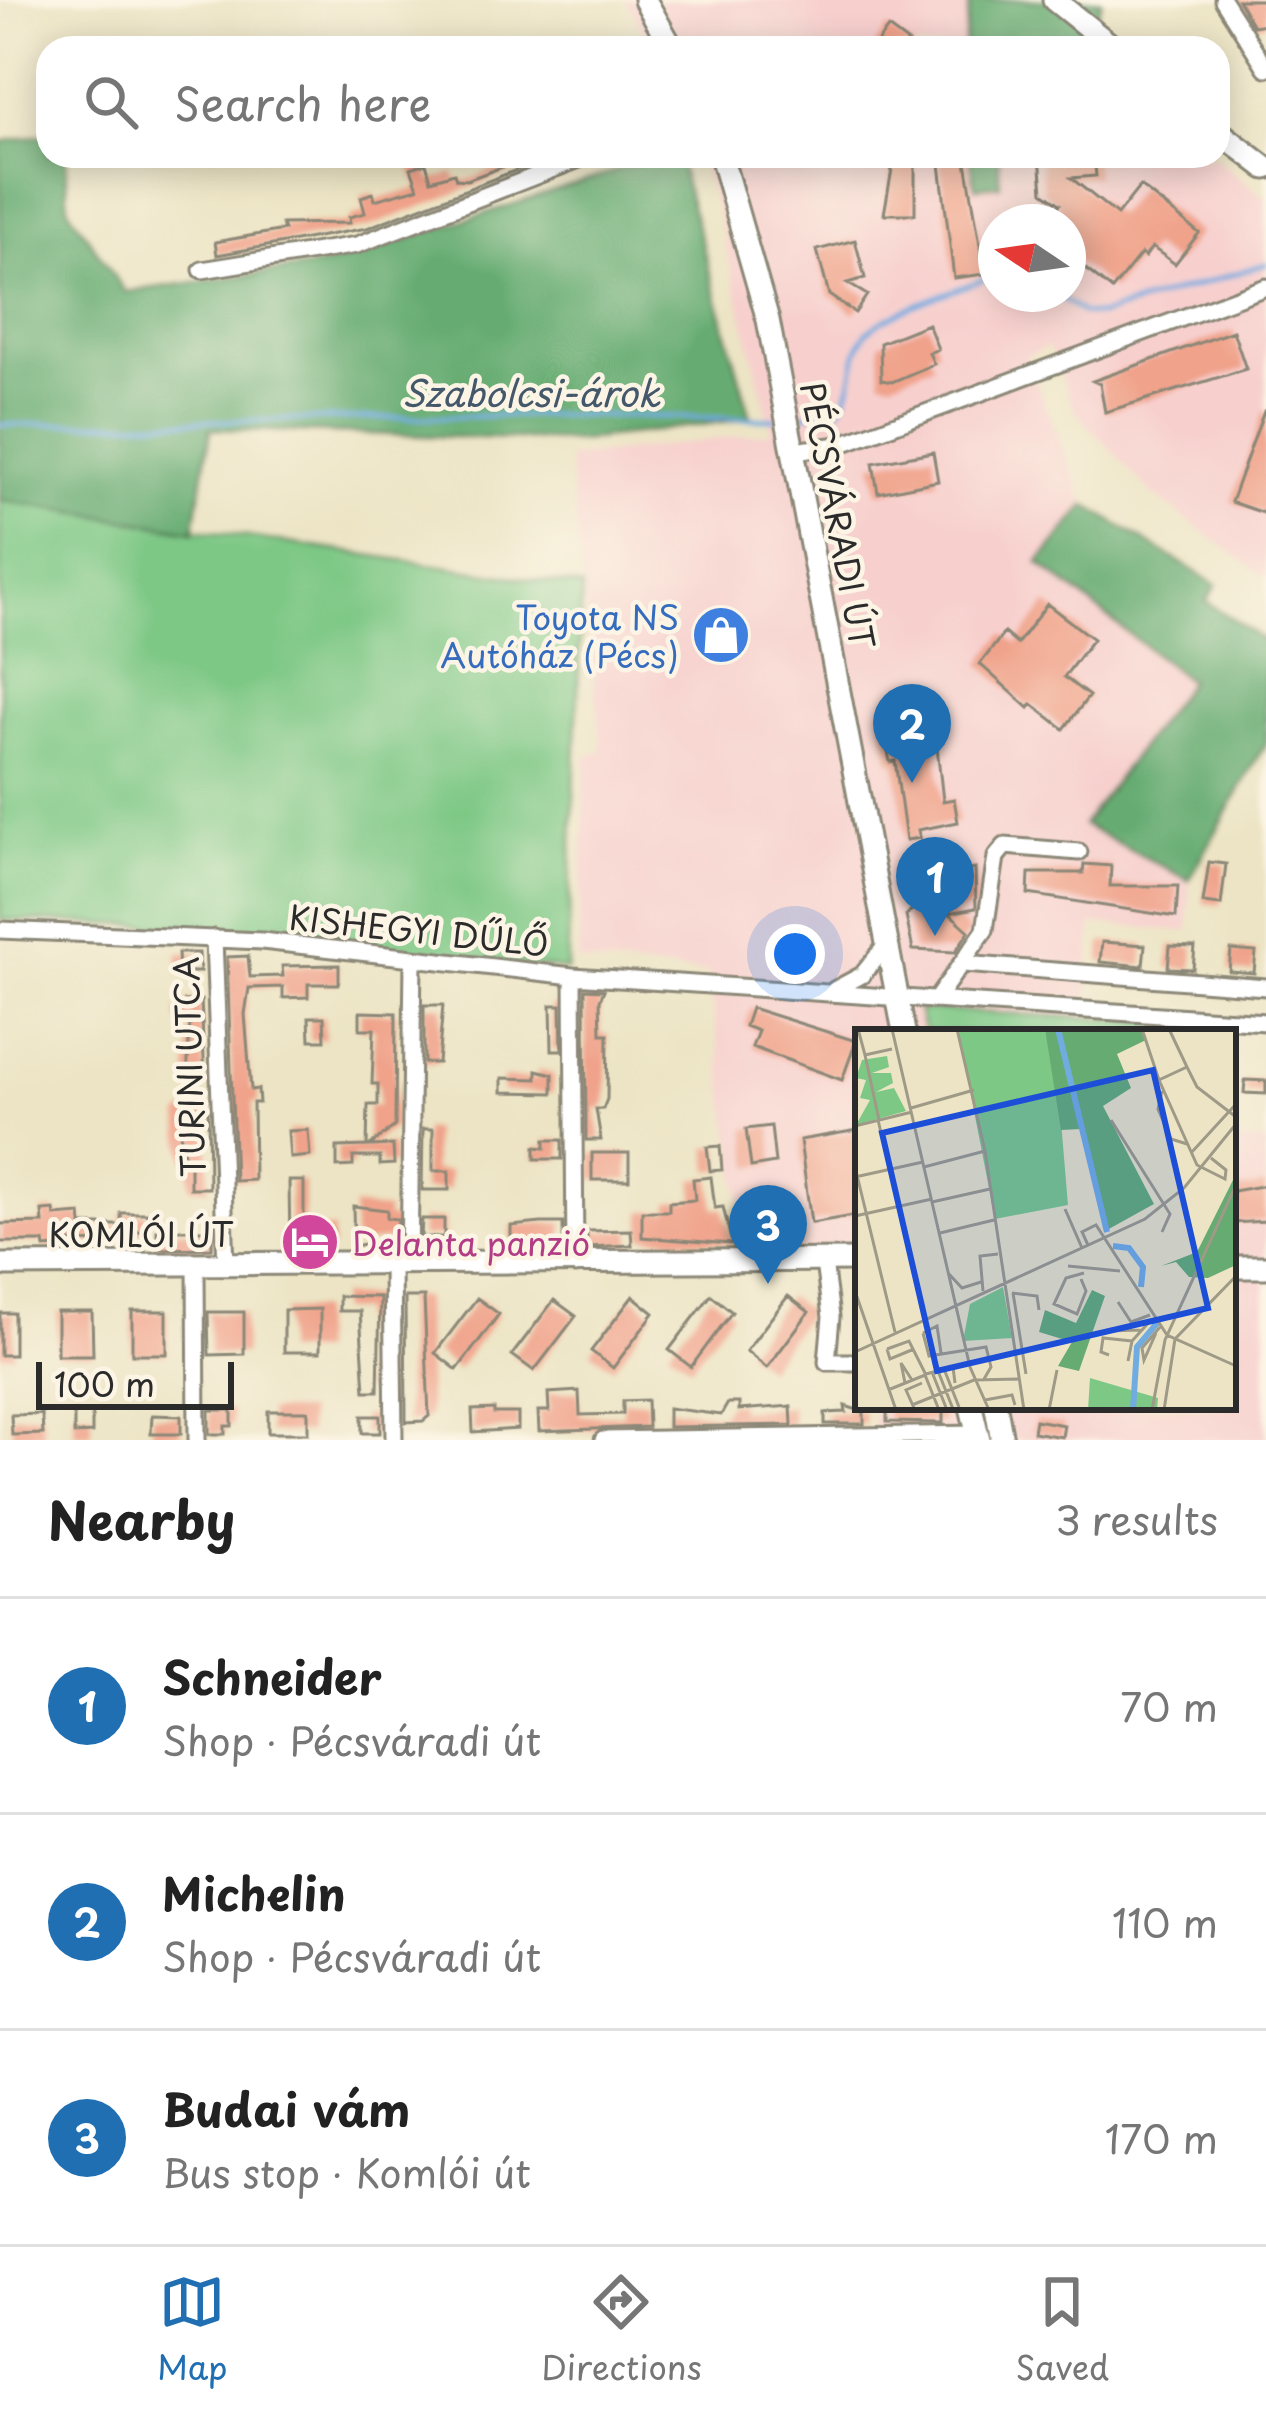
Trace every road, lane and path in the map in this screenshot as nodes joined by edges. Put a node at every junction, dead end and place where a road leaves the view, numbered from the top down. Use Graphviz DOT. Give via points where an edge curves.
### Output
graph roads {
  1 [pos="645,0"];
  2 [pos="1054,0"];
  3 [pos="1223,0"];
  4 [pos="665,36"];
  5 [pos="1099,36"];
  6 [pos="1266,68"];
  7 [pos="1230,140"];
  8 [pos="556,168"];
  9 [pos="725,168"];
  10 [pos="1266,168"];
  11 [pos="202,270"];
  12 [pos="1266,287"];
  13 [pos="794,452"];
  14 [pos="1079,852"];
  15 [pos="0,930"];
  16 [pos="214,938"];
  17 [pos="887,944"];
  18 [pos="413,959"];
  19 [pos="963,964"];
  20 [pos="573,976"];
  21 [pos="1266,987"];
  22 [pos="832,991"];
  23 [pos="896,995"];
  24 [pos="937,998"];
  25 [pos="1266,1022"];
  26 [pos="903,1029"];
  27 [pos="855,1261"];
  28 [pos="824,1262"];
  29 [pos="0,1265"];
  30 [pos="196,1265"];
  31 [pos="401,1265"];
  32 [pos="575,1265"];
  33 [pos="226,1266"];
  34 [pos="855,1362"];
  35 [pos="997,1410"];
  36 [pos="978,1437"];
  37 [pos="197,1440"];
  38 [pos="394,1440"];
  39 [pos="603,1440"];
  40 [pos="1002,1440"];
  1 -- 4 [label="main road"];
  2 -- 5 [label="main road"];
  3 -- 6 [label="street"];
  7 -- 10 [label="main road"];
  8 -- 11 [label="street" via="357,245"];
  9 -- 13 [label="main road, PÉCSVÁRADI ÚT" via="758,278"];
  12 -- 13 [label="street" via="839,445"];
  13 -- 17 [label="main road, PÉCSVÁRADI ÚT"];
  14 -- 19 [label="street" via="1005,846 996,857 985,930"];
  15 -- 16 [label="street, KISHEGYI DŰLŐ"];
  16 -- 18 [label="street, KISHEGYI DŰLŐ"];
  16 -- 33 [label="street, TURINI UTCA"];
  17 -- 22 [label="street" via="862,975"];
  17 -- 23 [label="main road, PÉCSVÁRADI ÚT"];
  18 -- 20 [label="street, KISHEGYI DŰLŐ"];
  18 -- 31 [label="street"];
  19 -- 21 [label="street"];
  19 -- 24 [label="street"];
  20 -- 22 [label="street, KISHEGYI DŰLŐ"];
  20 -- 32 [label="street"];
  22 -- 23 [label="street, KISHEGYI DŰLŐ"];
  23 -- 24 [label="street, KISHEGYI DŰLŐ"];
  23 -- 26 [label="main road, PÉCSVÁRADI ÚT"];
  24 -- 25 [label="street, KISHEGYI DŰLŐ"];
  27 -- 28 [label="main road, KOMLÓI ÚT"];
  28 -- 32 [label="main road, KOMLÓI ÚT"];
  28 -- 34 [label="street" via="827,1362"];
  29 -- 30 [label="main road, KOMLÓI ÚT"];
  30 -- 33 [label="main road, KOMLÓI ÚT"];
  30 -- 37 [label="street"];
  31 -- 32 [label="main road, KOMLÓI ÚT"];
  31 -- 33 [label="main road, KOMLÓI ÚT"];
  31 -- 38 [label="street"];
  35 -- 40 [label="main road"];
  36 -- 39 [label="street"];
}
